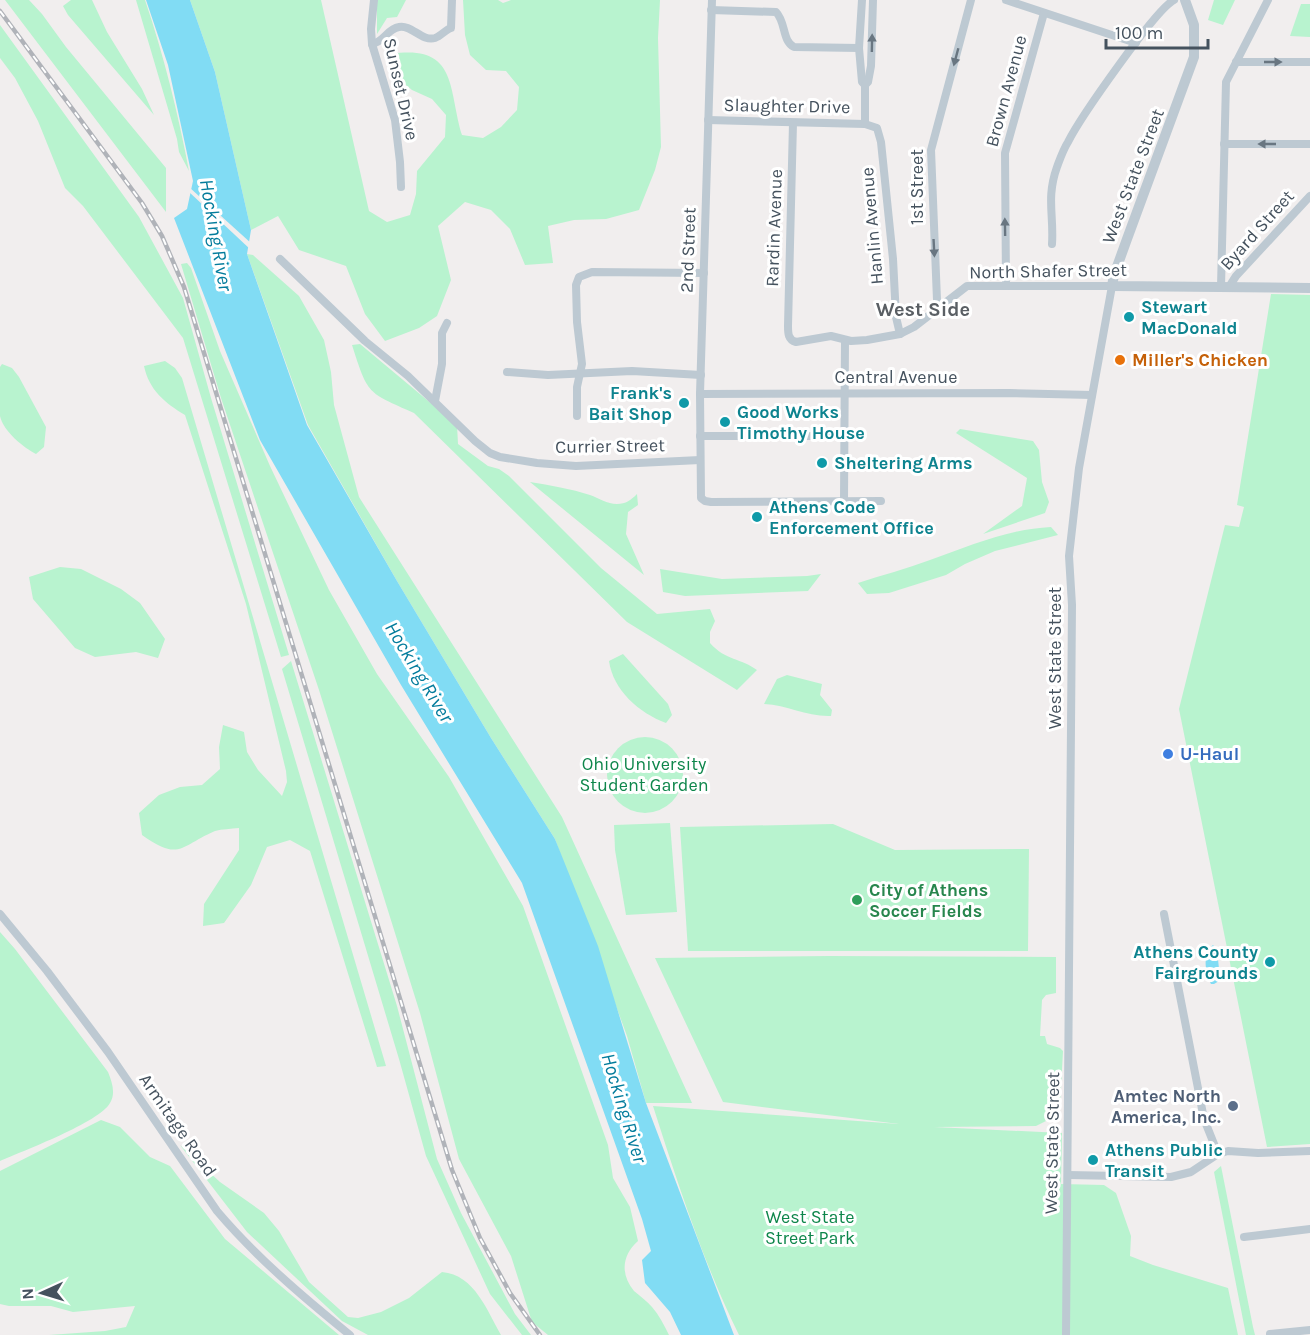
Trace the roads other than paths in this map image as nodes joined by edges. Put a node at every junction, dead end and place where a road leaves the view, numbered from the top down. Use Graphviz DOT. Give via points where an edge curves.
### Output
graph roads {
  1 [pos="374,0"];
  2 [pos="452,0"];
  3 [pos="712,0"];
  4 [pos="862,0"];
  5 [pos="873,0"];
  6 [pos="971,0"];
  7 [pos="1006,0"];
  8 [pos="1174,0"];
  9 [pos="1185,0"];
  10 [pos="1268,0"];
  11 [pos="711,10"];
  12 [pos="1044,13"];
  13 [pos="1136,44"];
  14 [pos="372,45"];
  15 [pos="859,48"];
  16 [pos="1236,62"];
  17 [pos="1310,62"];
  18 [pos="865,85"];
  19 [pos="708,120"];
  20 [pos="793,123"];
  21 [pos="865,124"];
  22 [pos="1224,144"];
  23 [pos="1310,144"];
  24 [pos="401,187"];
  25 [pos="1310,196"];
  26 [pos="1052,244"];
  27 [pos="280,259"];
  28 [pos="704,273"];
  29 [pos="1006,286"];
  30 [pos="1112,286"];
  31 [pos="1225,287"];
  32 [pos="1310,288"];
  33 [pos="939,307"];
  34 [pos="447,322"];
  35 [pos="900,334"];
  36 [pos="788,335"];
  37 [pos="845,340"];
  38 [pos="507,372"];
  39 [pos="580,373"];
  40 [pos="701,375"];
  41 [pos="700,394"];
  42 [pos="845,394"];
  43 [pos="1092,395"];
  44 [pos="435,401"];
  45 [pos="577,416"];
  46 [pos="700,436"];
  47 [pos="844,436"];
  48 [pos="700,460"];
  49 [pos="844,500"];
  50 [pos="881,501"];
  51 [pos="0,914"];
  52 [pos="1164,914"];
  53 [pos="1310,1150"];
  54 [pos="1218,1154"];
  55 [pos="1068,1175"];
  56 [pos="1310,1230"];
  57 [pos="1244,1237"];
  58 [pos="1310,1330"];
  59 [pos="1270,1334"];
  60 [pos="350,1335"];
  61 [pos="1066,1335"];
  1 -- 14 [label="street, Sunset Drive"];
  2 -- 14 [label="street" via="451,28 435,38 399,27"];
  3 -- 11 [label="street, 2nd Street"];
  4 -- 15 [label="street"];
  18 -- 5 [label="street, one-way" via="871,66"];
  6 -- 33 [label="street, 1st Street, one-way" via="931,150"];
  7 -- 12 [label="street"];
  8 -- 13 [label="street"];
  9 -- 30 [label="street, West State Street" via="1194,25 1194,57"];
  10 -- 16 [label="street"];
  11 -- 15 [label="street" via="776,12 783,21 788,42 794,47"];
  11 -- 19 [label="street, 2nd Street"];
  12 -- 13 [label="street"];
  29 -- 12 [label="street, Brown Avenue, one-way" via="1005,155"];
  13 -- 26 [label="street" via="1085,114 1063,152 1050,197"];
  14 -- 24 [label="street, Sunset Drive" via="395,120"];
  15 -- 18 [label="street" via="861,82"];
  16 -- 17 [label="street, one-way"];
  16 -- 22 [label="street" via="1226,82"];
  18 -- 21 [label="street"];
  19 -- 20 [label="street, Slaughter Drive"];
  19 -- 28 [label="street, 2nd Street"];
  20 -- 21 [label="street, Slaughter Drive"];
  20 -- 36 [label="street, Rardin Avenue"];
  21 -- 35 [label="street, Hanlin Avenue" via="877,128 879,135"];
  23 -- 22 [label="street, one-way"];
  22 -- 31 [label="street"];
  25 -- 31 [label="street, Byard Street"];
  27 -- 44 [label="street, Currier Street" via="365,341"];
  28 -- 39 [label="street" via="582,275 576,285"];
  28 -- 40 [label="street, 2nd Street"];
  29 -- 30 [label="street, North Shafer Street"];
  29 -- 33 [label="street, North Shafer Street" via="967,286"];
  30 -- 31 [label="street, North Shafer Street"];
  30 -- 43 [label="street, West State Street"];
  31 -- 32 [label="street, North Shafer Street"];
  33 -- 35 [label="street, North Shafer Street"];
  34 -- 44 [label="street" via="442,333 442,364"];
  35 -- 37 [label="street, North Shafer Street"];
  36 -- 37 [label="street, North Shafer Street" via="795,342 831,336"];
  37 -- 42 [label="street"];
  38 -- 39 [label="street"];
  39 -- 40 [label="street"];
  39 -- 45 [label="street"];
  40 -- 41 [label="street, 2nd Street"];
  41 -- 42 [label="street, Central Avenue"];
  41 -- 46 [label="street, 2nd Street"];
  42 -- 43 [label="street, Central Avenue"];
  42 -- 47 [label="street"];
  43 -- 55 [label="street, West State Street" via="1069,556 1072,605"];
  44 -- 48 [label="street, Currier Street" via="475,441 500,457 576,466"];
  46 -- 47 [label="street"];
  46 -- 48 [label="street, 2nd Street"];
  47 -- 49 [label="street"];
  48 -- 49 [label="street, 2nd Street" via="703,500"];
  49 -- 50 [label="street"];
  51 -- 60 [label="street, Armitage Road" via="108,1052 230,1226"];
  52 -- 54 [label="street" via="1204,1119"];
  53 -- 54 [label="street"];
  54 -- 55 [label="street" via="1191,1172 1171,1177"];
  55 -- 61 [label="street, West State Street"];
  56 -- 57 [label="street"];
  58 -- 59 [label="street"];
}
